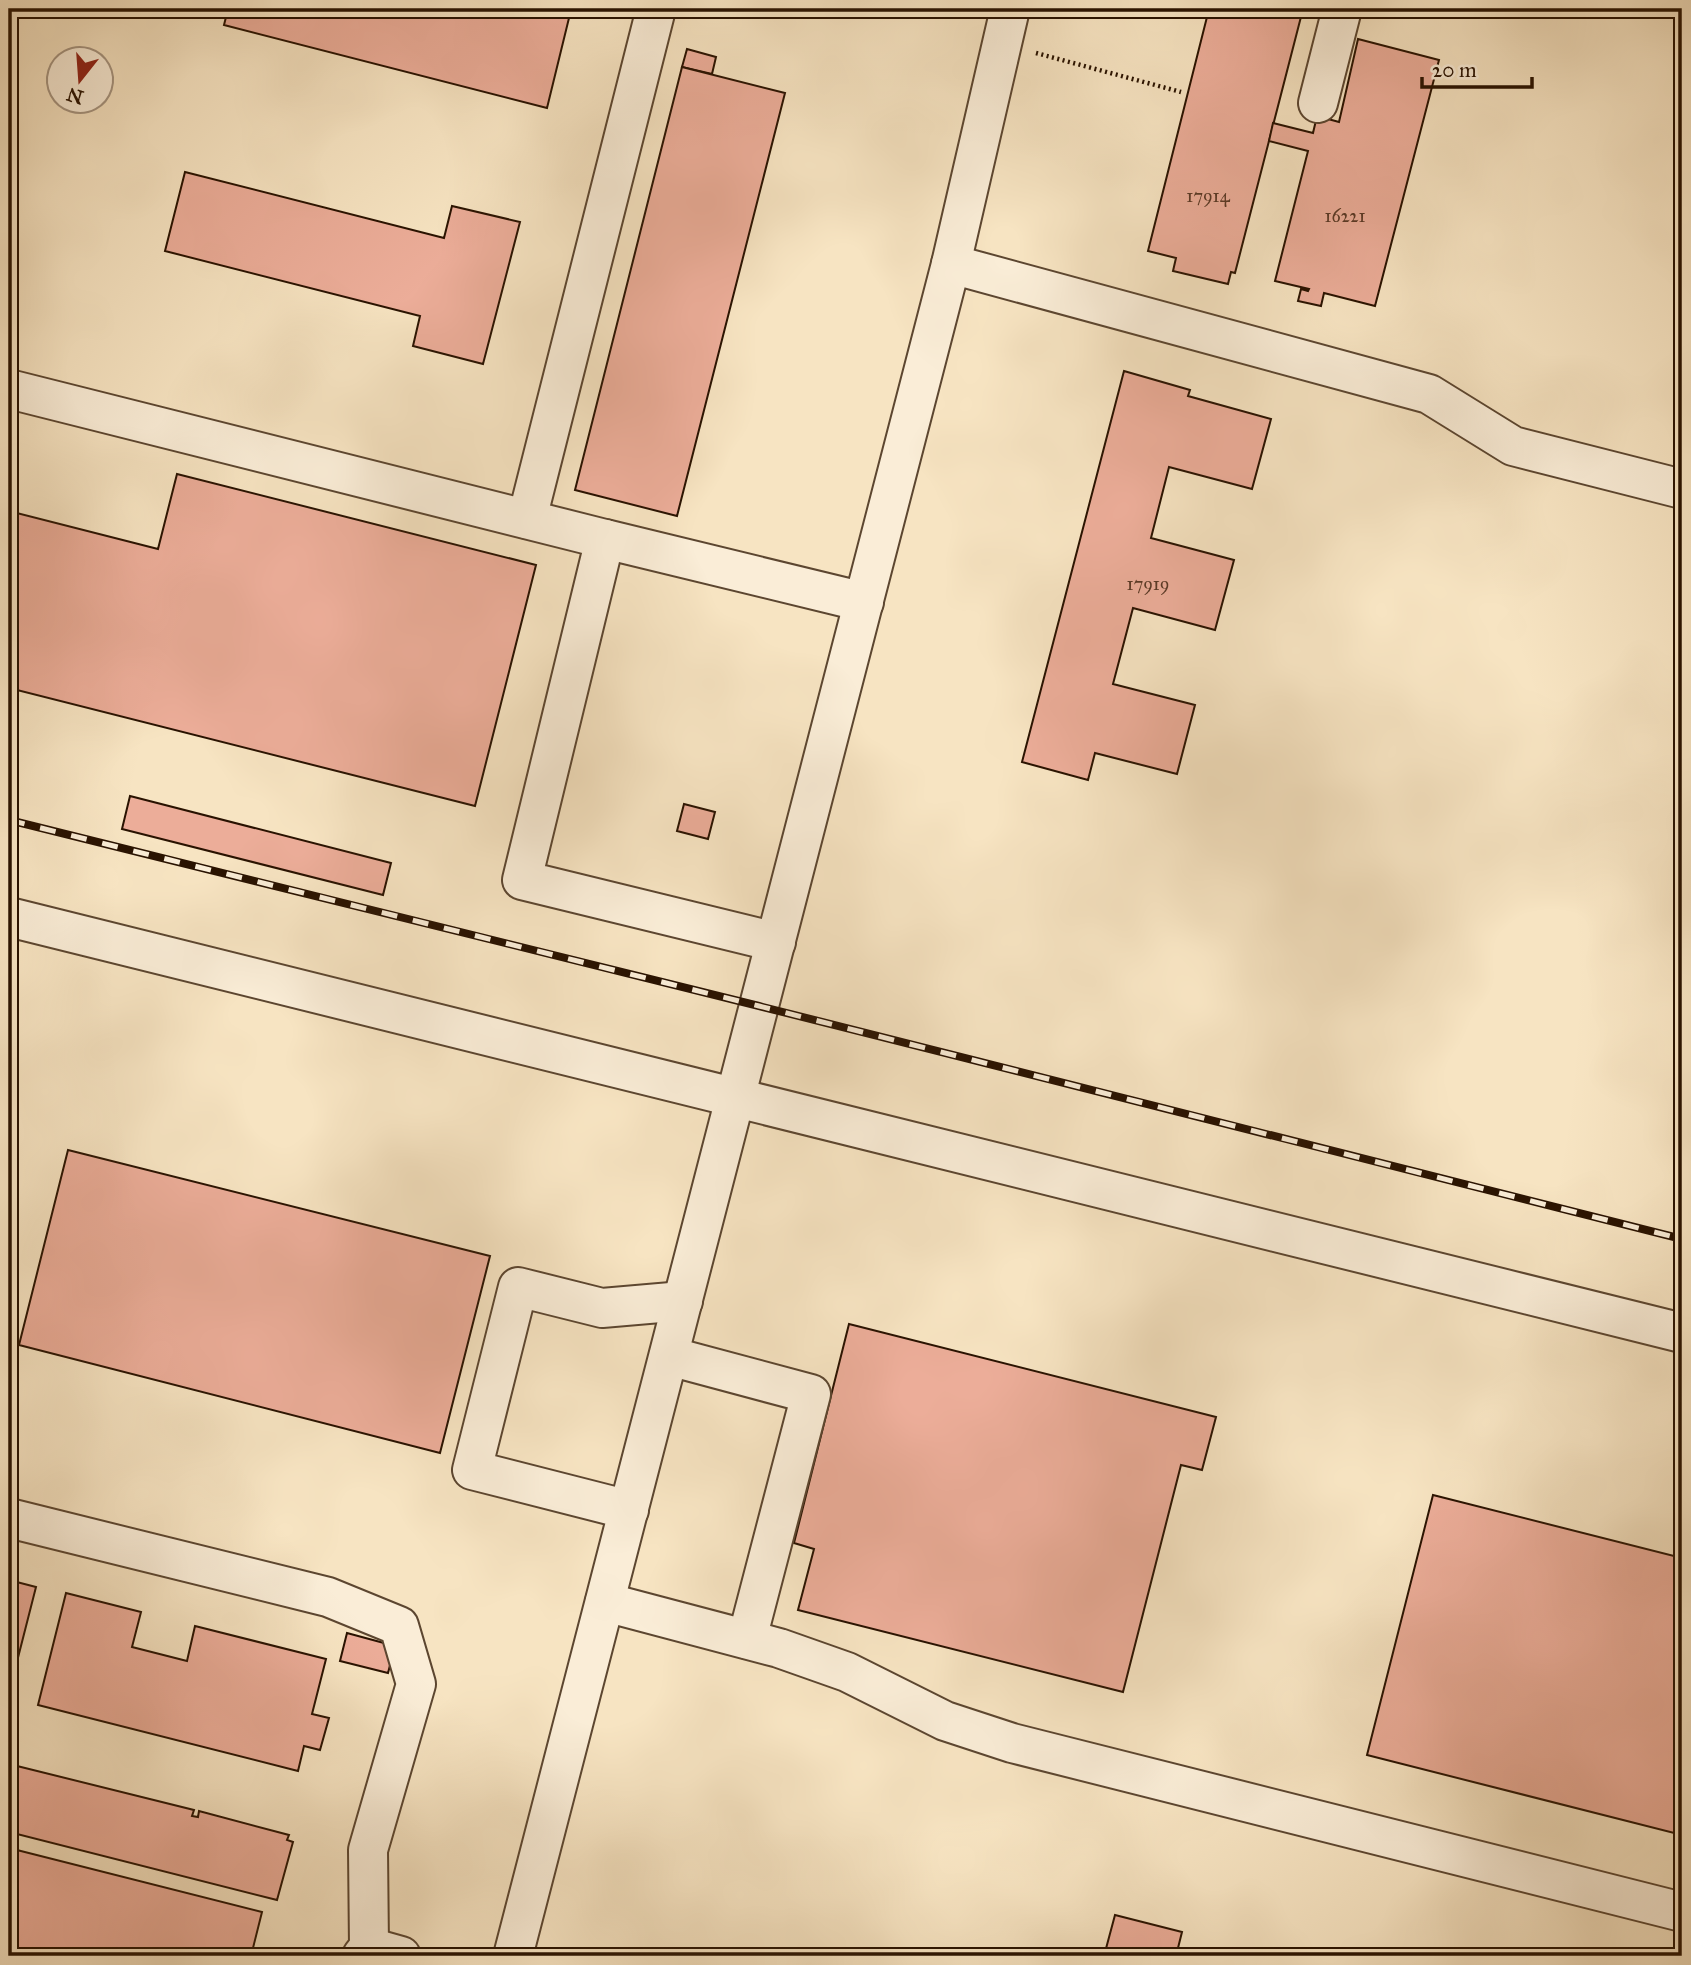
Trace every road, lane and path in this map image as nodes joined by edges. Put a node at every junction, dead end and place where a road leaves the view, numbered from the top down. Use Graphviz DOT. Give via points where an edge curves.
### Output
graph roads {
  1 [pos="656,9"];
  2 [pos="1010,9"];
  3 [pos="1342,9"];
  4 [pos="1030,52"];
  5 [pos="1181,92"];
  6 [pos="1318,103"];
  7 [pos="951,264"];
  8 [pos="9,388"];
  9 [pos="1682,489"];
  10 [pos="527,519"];
  11 [pos="605,539"];
  12 [pos="864,602"];
  13 [pos="9,917"];
  14 [pos="776,942"];
  15 [pos="736,1097"];
  16 [pos="683,1301"];
  17 [pos="1682,1333"];
  18 [pos="669,1356"];
  19 [pos="629,1510"];
  20 [pos="9,1518"];
  21 [pos="605,1602"];
  22 [pos="747,1639"];
  23 [pos="1682,1912"];
  24 [pos="377,1953"];
  25 [pos="513,1956"];
  1 -- 10 [label="lane"];
  2 -- 7 [label="lane"];
  3 -- 6 [label="lane"];
  4 -- 5 [label="path"];
  7 -- 9 [label="lane" via="1429,394 1513,446"];
  7 -- 12 [label="lane"];
  8 -- 10 [label="lane"];
  10 -- 11 [label="lane"];
  11 -- 12 [label="lane"];
  11 -- 14 [label="lane" via="522,880"];
  12 -- 14 [label="lane"];
  13 -- 15 [label="lane"];
  14 -- 15 [label="lane"];
  15 -- 16 [label="lane"];
  15 -- 17 [label="lane"];
  16 -- 18 [label="lane"];
  16 -- 19 [label="lane" via="602,1308 518,1287 472,1470"];
  18 -- 19 [label="lane"];
  18 -- 22 [label="lane" via="811,1394"];
  19 -- 21 [label="lane"];
  20 -- 24 [label="lane" via="328,1597 399,1626 416,1684 368,1850"];
  21 -- 22 [label="lane"];
  21 -- 25 [label="lane"];
  22 -- 23 [label="lane" via="847,1672 945,1721 1012,1743"];
}
